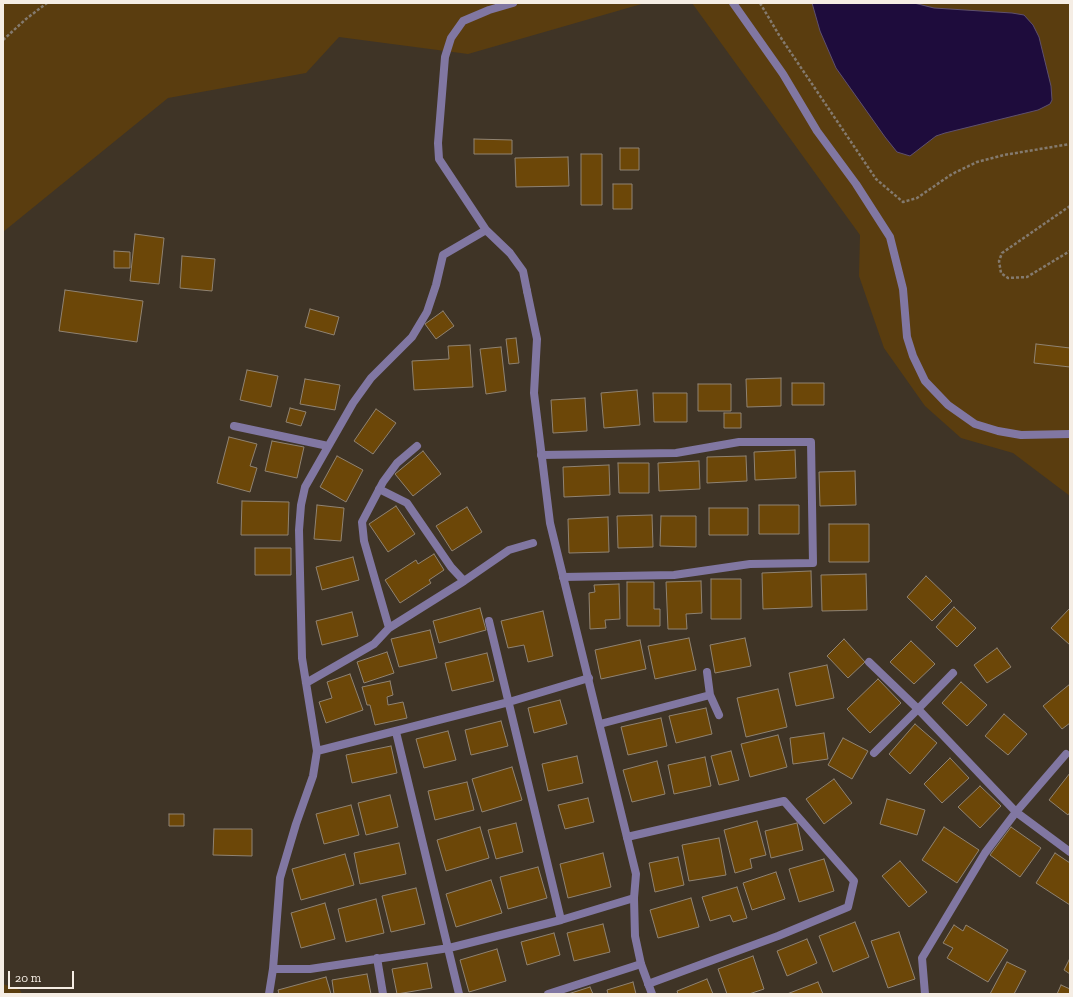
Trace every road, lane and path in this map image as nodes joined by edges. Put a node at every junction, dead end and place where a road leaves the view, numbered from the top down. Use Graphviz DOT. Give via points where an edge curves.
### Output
graph roads {
  1 [pos="47,3"];
  2 [pos="513,3"];
  3 [pos="733,3"];
  4 [pos="760,3"];
  5 [pos="3,40"];
  6 [pos="1070,144"];
  7 [pos="1070,206"];
  8 [pos="486,230"];
  9 [pos="1070,250"];
  10 [pos="234,426"];
  11 [pos="1070,434"];
  12 [pos="328,446"];
  13 [pos="417,446"];
  14 [pos="541,454"];
  15 [pos="379,489"];
  16 [pos="533,543"];
  17 [pos="563,577"];
  18 [pos="464,581"];
  19 [pos="489,622"];
  20 [pos="389,628"];
  21 [pos="870,662"];
  22 [pos="707,672"];
  23 [pos="952,673"];
  24 [pos="589,678"];
  25 [pos="306,683"];
  26 [pos="710,695"];
  27 [pos="508,702"];
  28 [pos="918,709"];
  29 [pos="719,715"];
  30 [pos="600,724"];
  31 [pos="396,732"];
  32 [pos="317,751"];
  33 [pos="874,753"];
  34 [pos="1066,754"];
  35 [pos="1016,812"];
  36 [pos="627,838"];
  37 [pos="1070,852"];
  38 [pos="634,898"];
  39 [pos="561,920"];
  40 [pos="449,948"];
  41 [pos="377,958"];
  42 [pos="641,964"];
  43 [pos="273,969"];
  44 [pos="648,984"];
  45 [pos="269,994"];
  46 [pos="383,994"];
  47 [pos="459,994"];
  48 [pos="548,994"];
  49 [pos="652,994"];
  50 [pos="925,994"];
  1 -- 5 [label="path"];
  2 -- 8 [label="street" via="463,21 451,38 445,57 439,159"];
  3 -- 11 [label="street" via="890,237 903,289 907,337 924,381 948,405 975,424 1021,436"];
  4 -- 6 [label="path" via="876,179 903,202 917,198 952,174 977,162"];
  7 -- 9 [label="path" via="1002,254 999,261 1001,273 1008,278 1027,277"];
  8 -- 12 [label="street" via="442,255 427,312 412,337 371,378"];
  8 -- 14 [label="street" via="510,253 523,271 536,339 534,393"];
  10 -- 12 [label="street"];
  12 -- 25 [label="street" via="305,487 301,505 299,530 302,658"];
  13 -- 15 [label="street" via="397,463"];
  14 -- 17 [label="street" via="550,523"];
  14 -- 17 [label="street" via="676,453 739,442 811,442 813,563 750,564 674,575"];
  15 -- 18 [label="street" via="407,503 451,567"];
  15 -- 20 [label="street" via="362,522 364,541"];
  16 -- 18 [label="street" via="510,550"];
  17 -- 24 [label="street"];
  18 -- 20 [label="street"];
  19 -- 27 [label="street"];
  20 -- 25 [label="street" via="374,644"];
  21 -- 28 [label="street"];
  22 -- 26 [label="street"];
  23 -- 28 [label="street"];
  24 -- 27 [label="street"];
  24 -- 30 [label="street"];
  25 -- 32 [label="street"];
  26 -- 29 [label="street"];
  26 -- 30 [label="street"];
  27 -- 31 [label="street"];
  27 -- 39 [label="street"];
  28 -- 33 [label="street"];
  28 -- 35 [label="street"];
  30 -- 36 [label="street"];
  31 -- 32 [label="street"];
  31 -- 40 [label="street"];
  32 -- 43 [label="street" via="314,776 280,878"];
  34 -- 35 [label="street"];
  35 -- 37 [label="street"];
  35 -- 50 [label="street" via="985,853 922,958"];
  36 -- 38 [label="street" via="636,874"];
  36 -- 44 [label="street" via="784,801 854,881 848,907"];
  38 -- 39 [label="street"];
  38 -- 42 [label="street" via="635,936"];
  39 -- 40 [label="street"];
  40 -- 41 [label="street"];
  40 -- 47 [label="street"];
  41 -- 43 [label="street" via="310,969"];
  41 -- 46 [label="street"];
  42 -- 44 [label="street"];
  42 -- 48 [label="street"];
  43 -- 45 [label="street"];
  44 -- 49 [label="street"];
}
